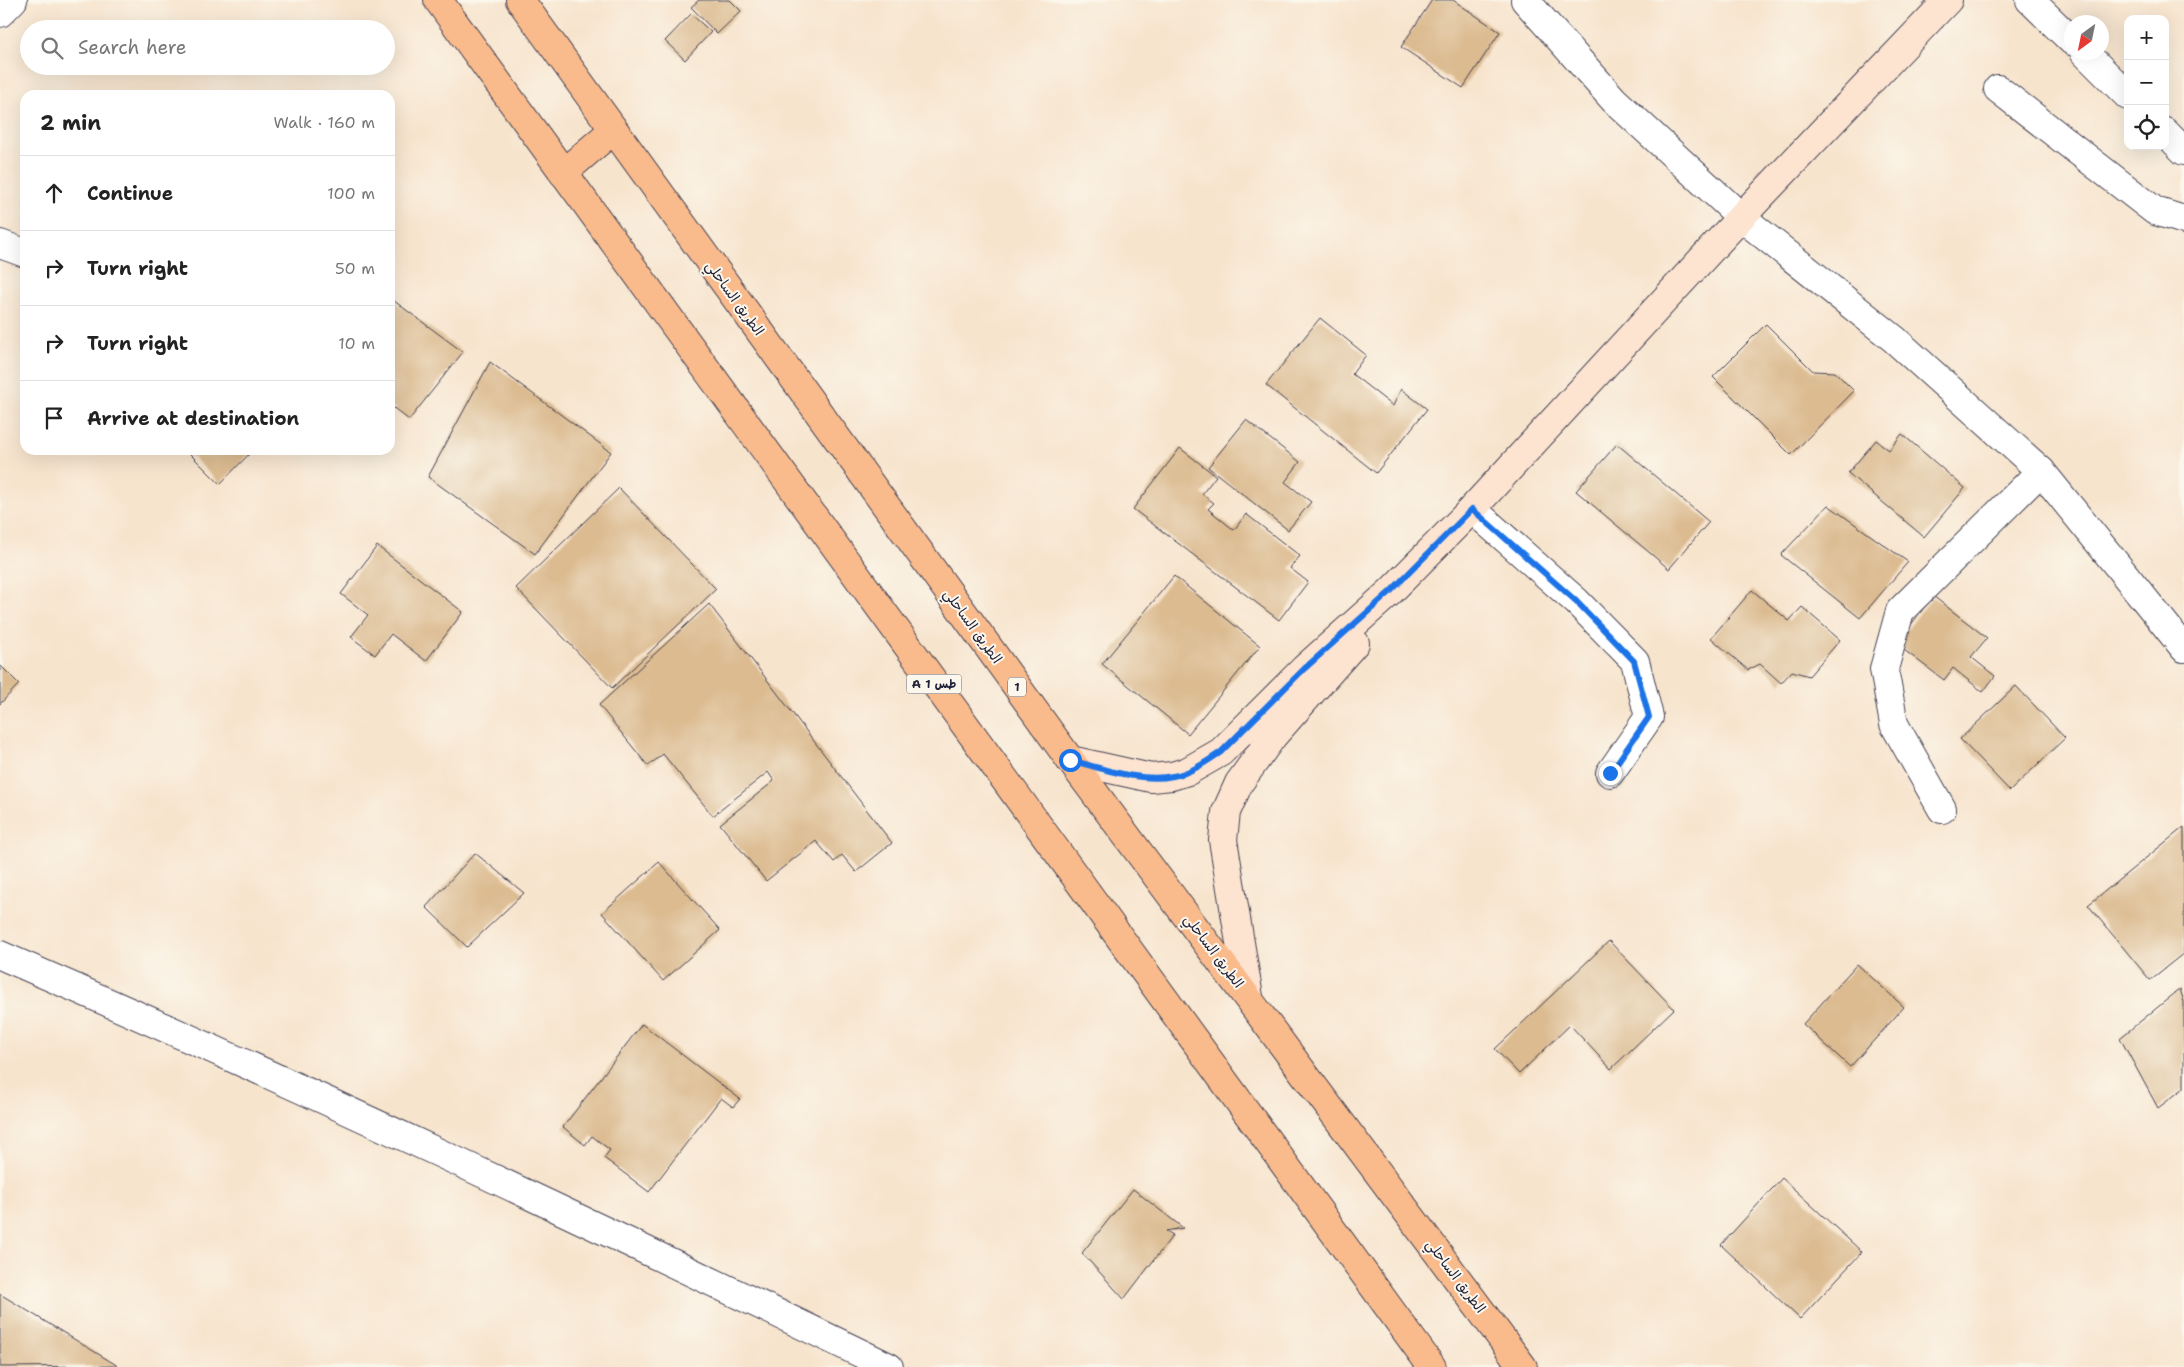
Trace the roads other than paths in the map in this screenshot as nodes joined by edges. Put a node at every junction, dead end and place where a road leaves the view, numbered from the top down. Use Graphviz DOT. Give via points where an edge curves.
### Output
graph roads {
  1 [pos="13,0"];
  2 [pos="438,0"];
  3 [pos="520,0"];
  4 [pos="1525,0"];
  5 [pos="1948,0"];
  6 [pos="2030,0"];
  7 [pos="0,13"];
  8 [pos="2064,33"];
  9 [pos="2092,60"];
  10 [pos="1998,89"];
  11 [pos="2124,92"];
  12 [pos="613,130"];
  13 [pos="2169,136"];
  14 [pos="2184,151"];
  15 [pos="563,173"];
  16 [pos="1741,217"];
  17 [pos="2184,220"];
  18 [pos="0,244"];
  19 [pos="20,251"];
  20 [pos="2041,472"];
  21 [pos="1472,509"];
  22 [pos="1390,592"];
  23 [pos="2184,648"];
  24 [pos="1070,760"];
  25 [pos="1610,773"];
  26 [pos="1942,808"];
  27 [pos="0,955"];
  28 [pos="1249,997"];
  29 [pos="889,1367"];
  30 [pos="1432,1367"];
  31 [pos="1523,1367"];
  1 -- 7 [label="street"];
  2 -- 15 [label="highway, A 1 طس"];
  3 -- 12 [label="highway, الطريق الساحلي / 1"];
  4 -- 16 [label="street" via="1614,100"];
  5 -- 16 [label="street"];
  6 -- 8 [label="street"];
  9 -- 11 [label="street"];
  10 -- 17 [label="street" via="2155,211"];
  12 -- 15 [label="highway"];
  12 -- 24 [label="highway, الطريق الساحلي / 1"];
  13 -- 14 [label="street"];
  15 -- 30 [label="highway, A 1 طس"];
  16 -- 20 [label="street" via="1894,339"];
  16 -- 21 [label="street"];
  18 -- 19 [label="street"];
  20 -- 23 [label="street"];
  20 -- 26 [label="street" via="1900,611 1884,669 1894,724"];
  21 -- 22 [label="street"];
  21 -- 25 [label="street" via="1576,601 1634,661 1649,717"];
  22 -- 24 [label="street" via="1304,669 1221,752 1188,771 1151,778"];
  22 -- 28 [label="street" via="1353,646 1274,736 1239,783 1226,812 1223,840"];
  24 -- 28 [label="highway, الطريق الساحلي / 1"];
  27 -- 29 [label="street" via="215,1048"];
  28 -- 31 [label="highway, الطريق الساحلي / 1"];
}
